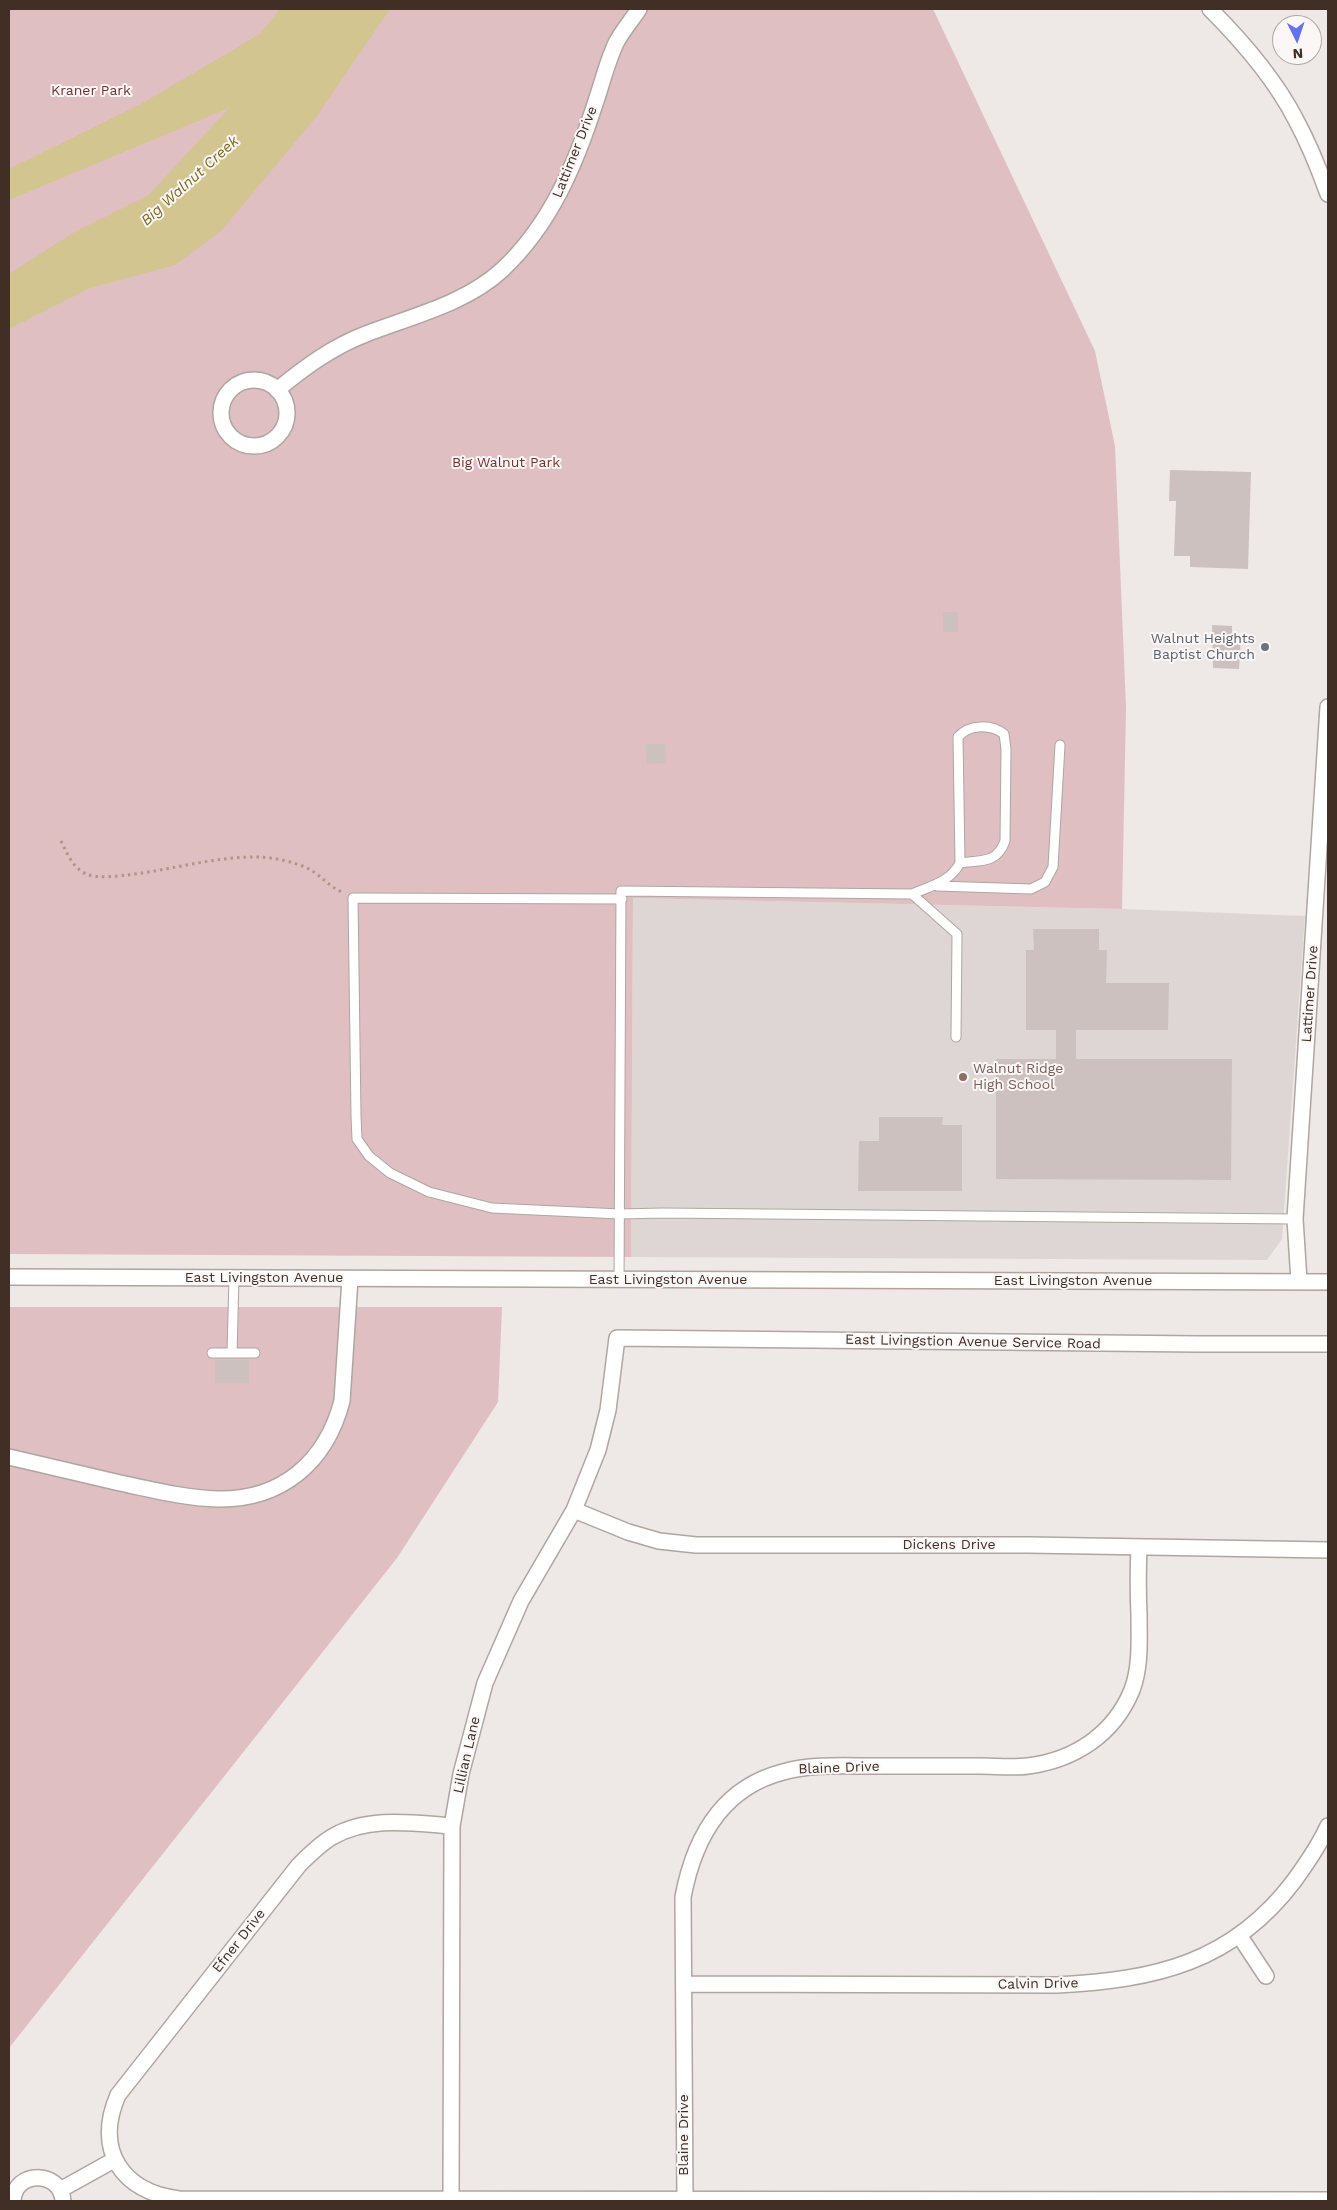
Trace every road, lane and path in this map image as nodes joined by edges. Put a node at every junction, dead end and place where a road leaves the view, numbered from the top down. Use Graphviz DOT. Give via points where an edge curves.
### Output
graph roads {
  1 [pos="639,9"];
  2 [pos="1210,9"];
  3 [pos="1328,194"];
  4 [pos="277,390"];
  5 [pos="1328,707"];
  6 [pos="1060,745"];
  7 [pos="61,841"];
  8 [pos="960,863"];
  9 [pos="932,886"];
  10 [pos="912,894"];
  11 [pos="353,898"];
  12 [pos="622,899"];
  13 [pos="956,1037"];
  14 [pos="620,1214"];
  15 [pos="1295,1219"];
  16 [pos="9,1277"];
  17 [pos="234,1278"];
  18 [pos="350,1278"];
  19 [pos="620,1280"];
  20 [pos="1299,1281"];
  21 [pos="1328,1282"];
  22 [pos="617,1338"];
  23 [pos="1328,1344"];
  24 [pos="212,1353"];
  25 [pos="232,1353"];
  26 [pos="255,1353"];
  27 [pos="9,1457"];
  28 [pos="574,1510"];
  29 [pos="1139,1547"];
  30 [pos="1328,1550"];
  31 [pos="452,1826"];
  32 [pos="1328,1826"];
  33 [pos="1239,1935"];
  34 [pos="1266,1976"];
  35 [pos="684,1984"];
  36 [pos="114,2160"];
  37 [pos="62,2196"];
  38 [pos="451,2200"];
  39 [pos="685,2200"];
  40 [pos="1328,2200"];
  41 [pos="13,2201"];
  1 -- 4 [label="street, Lattimer Drive" via="616,43 565,185 546,218 502,270 482,286 438,308 335,348 307,365"];
  2 -- 3 [label="street" via="1279,92 1296,120"];
  4 -- 4 [label="street" via="287,413 280,433 272,441 262,444 246,444 232,437 225,428 222,412 225,397 232,388 252,380 263,381"];
  5 -- 15 [label="street, Lattimer Drive"];
  6 -- 9 [label="lane" via="1054,867 1045,882 1031,889"];
  7 -- 11 [label="path" via="70,861 86,874 107,877 260,857 311,870 332,888"];
  8 -- 8 [label="lane" via="958,737 964,730 996,728 1004,734 1006,749 1005,841 1001,852 992,859"];
  8 -- 9 [label="lane" via="955,872"];
  9 -- 10 [label="lane"];
  10 -- 12 [label="lane" via="621,890"];
  10 -- 13 [label="lane" via="957,934"];
  11 -- 12 [label="lane"];
  11 -- 14 [label="lane" via="357,1139 369,1156 390,1173 429,1192 492,1208"];
  12 -- 14 [label="lane"];
  14 -- 15 [label="lane"];
  14 -- 19 [label="lane"];
  15 -- 20 [label="street, Lattimer Drive"];
  16 -- 17 [label="street, East Livingston Avenue"];
  17 -- 18 [label="street, East Livingston Avenue"];
  17 -- 25 [label="lane"];
  18 -- 19 [label="street, East Livingston Avenue"];
  18 -- 27 [label="street" via="342,1402 337,1420 321,1450 294,1477 248,1496 196,1498"];
  19 -- 20 [label="street, East Livingston Avenue"];
  20 -- 21 [label="street, East Livingston Avenue"];
  22 -- 23 [label="street, East Livingstion Avenue Service Road"];
  22 -- 28 [label="street, Lillian Lane" via="608,1410 598,1450"];
  24 -- 25 [label="lane"];
  25 -- 26 [label="lane"];
  28 -- 29 [label="street, Dickens Drive" via="652,1539 696,1545"];
  28 -- 31 [label="street, Lillian Lane" via="521,1601 485,1683 461,1774"];
  29 -- 30 [label="street, Dickens Drive"];
  29 -- 35 [label="street, Blaine Drive" via="1137,1671 1127,1701 1108,1729 1078,1752 1045,1764 829,1766 783,1772 759,1780 722,1809 696,1846 683,1897"];
  31 -- 36 [label="street, Efner Drive" via="392,1823 348,1830 331,1838 299,1865 118,2095 108,2127"];
  31 -- 38 [label="street, Lillian Lane"];
  32 -- 33 [label="street, Calvin Drive" via="1310,1860 1268,1913"];
  33 -- 34 [label="street"];
  33 -- 35 [label="street, Calvin Drive" via="1210,1954 1161,1972 1107,1983"];
  35 -- 39 [label="street, Blaine Drive"];
  36 -- 37 [label="street"];
  36 -- 38 [label="street" via="141,2188 161,2197"];
  37 -- 41 [label="street" via="48,2179 39,2176 22,2182 16,2188"];
  38 -- 39 [label="street"];
  39 -- 40 [label="street"];
}
